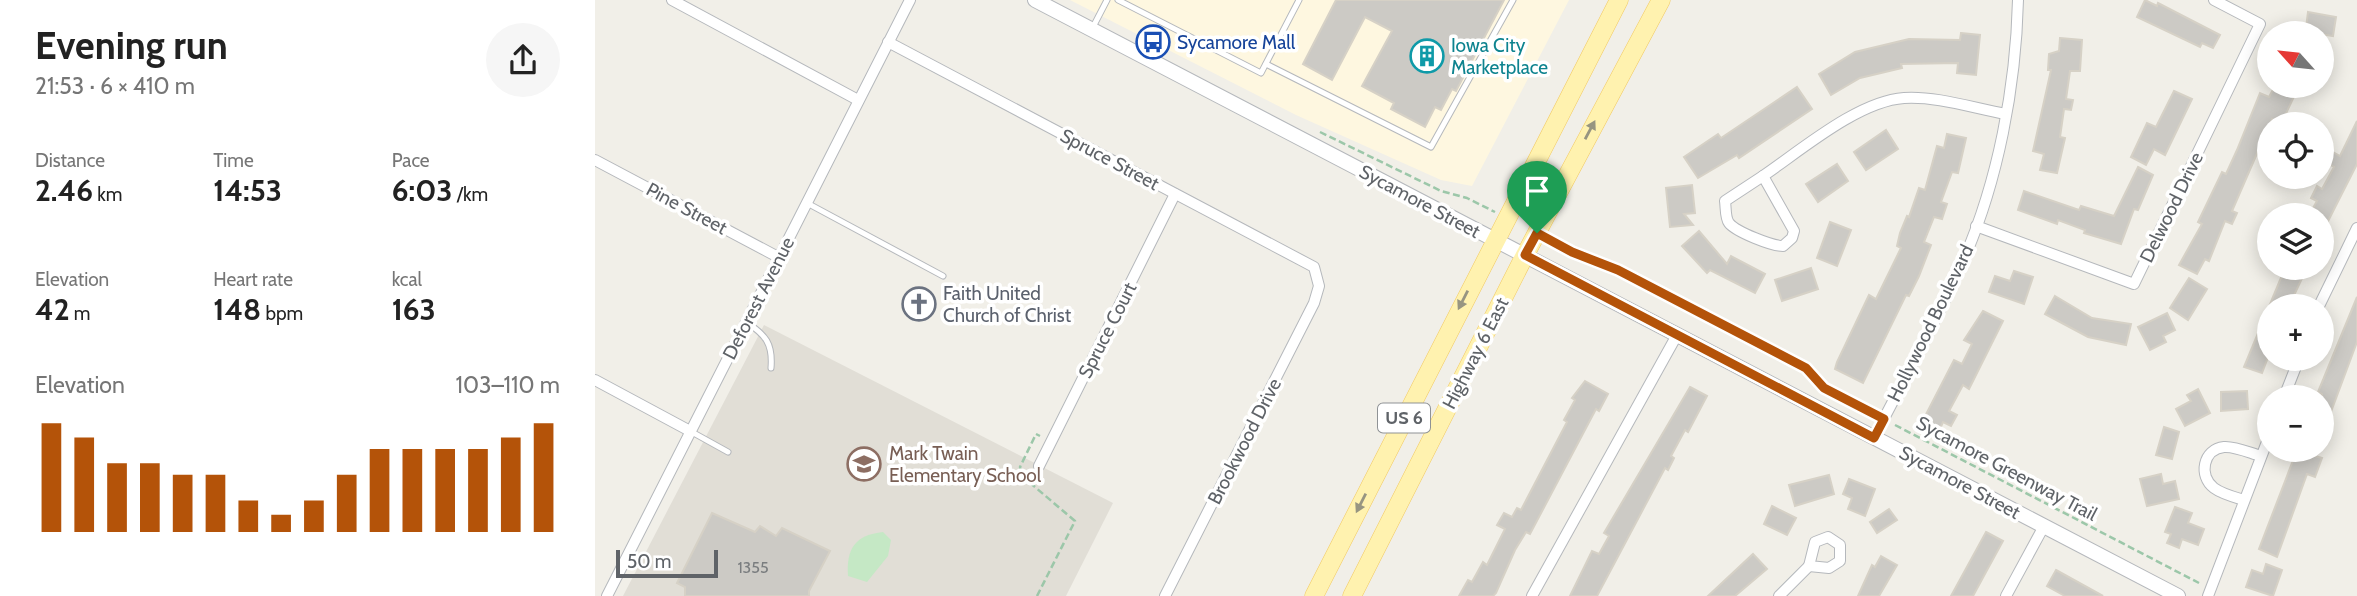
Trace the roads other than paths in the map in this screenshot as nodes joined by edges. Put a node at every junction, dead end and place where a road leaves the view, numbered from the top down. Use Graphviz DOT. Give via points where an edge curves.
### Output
graph roads {
  1 [pos="672,0"];
  2 [pos="909,0"];
  3 [pos="1035,0"];
  4 [pos="1107,0"];
  5 [pos="1118,0"];
  6 [pos="1299,0"];
  7 [pos="1513,0"];
  8 [pos="1619,0"];
  9 [pos="1661,0"];
  10 [pos="2018,0"];
  11 [pos="2214,0"];
  12 [pos="1091,30"];
  13 [pos="888,42"];
  14 [pos="1266,64"];
  15 [pos="858,100"];
  16 [pos="2006,114"];
  17 [pos="595,160"];
  18 [pos="1763,176"];
  19 [pos="1175,194"];
  20 [pos="807,203"];
  21 [pos="1976,226"];
  22 [pos="2357,228"];
  23 [pos="1494,240"];
  24 [pos="1525,255"];
  25 [pos="778,257"];
  26 [pos="943,275"];
  27 [pos="1319,286"];
  28 [pos="2325,294"];
  29 [pos="746,322"];
  30 [pos="1677,335"];
  31 [pos="771,368"];
  32 [pos="595,380"];
  33 [pos="690,431"];
  34 [pos="1874,438"];
  35 [pos="727,452"];
  36 [pos="2257,455"];
  37 [pos="2259,462"];
  38 [pos="1039,466"];
  39 [pos="2244,500"];
  40 [pos="2044,526"];
  41 [pos="1809,566"];
  42 [pos="2205,591"];
  43 [pos="607,596"];
  44 [pos="1165,596"];
  45 [pos="1314,596"];
  46 [pos="1352,596"];
  47 [pos="1532,596"];
  48 [pos="1779,596"];
  49 [pos="2006,596"];
  50 [pos="2178,596"];
  1 -- 15 [label="street"];
  2 -- 13 [label="street, Deforest Avenue"];
  3 -- 12 [label="street, Sycamore Street"];
  4 -- 12 [label="lane"];
  5 -- 14 [label="lane" via="1261,73"];
  6 -- 14 [label="lane"];
  7 -- 14 [label="lane" via="1431,147"];
  8 -- 23 [label="main road, Highway 6 East / US 6"];
  24 -- 9 [label="main road, Highway 6 East / US 6, one-way"];
  10 -- 16 [label="street, Hollywood Boulevard"];
  11 -- 21 [label="street, Delwood Drive" via="2259,24 2134,284"];
  12 -- 23 [label="street, Sycamore Street"];
  13 -- 15 [label="street, Deforest Avenue"];
  13 -- 19 [label="street, Spruce Street"];
  15 -- 20 [label="street, Deforest Avenue"];
  16 -- 18 [label="street" via="1914,98 1886,101 1843,121"];
  16 -- 21 [label="street, Hollywood Boulevard"];
  17 -- 25 [label="street, Pine Street"];
  18 -- 18 [label="street" via="1794,231 1783,246 1738,230 1727,217 1725,201"];
  19 -- 27 [label="street, Spruce Street" via="1305,260 1314,267"];
  19 -- 38 [label="street, Spruce Court"];
  20 -- 25 [label="street, Deforest Avenue"];
  20 -- 26 [label="lane"];
  21 -- 34 [label="street, Hollywood Boulevard"];
  22 -- 28 [label="street"];
  23 -- 24 [label="street, Sycamore Street"];
  23 -- 45 [label="main road, Highway 6 East / US 6, one-way"];
  24 -- 30 [label="street, Sycamore Street"];
  24 -- 46 [label="main road, Highway 6 East / US 6"];
  25 -- 29 [label="street, Deforest Avenue"];
  27 -- 44 [label="street, Brookwood Drive"];
  29 -- 31 [label="lane" via="770,344"];
  29 -- 33 [label="street, Deforest Avenue"];
  30 -- 34 [label="street, Sycamore Street"];
  30 -- 47 [label="street"];
  32 -- 33 [label="street"];
  33 -- 35 [label="lane"];
  33 -- 43 [label="street, Deforest Avenue"];
  34 -- 40 [label="street, Sycamore Street"];
  36 -- 39 [label="street" via="2225,446 2206,459 2203,471 2207,482"];
  37 -- 39 [label="street"];
  39 -- 42 [label="street"];
  40 -- 49 [label="street"];
  40 -- 50 [label="street, Sycamore Street"];
  41 -- 48 [label="street"];
}
